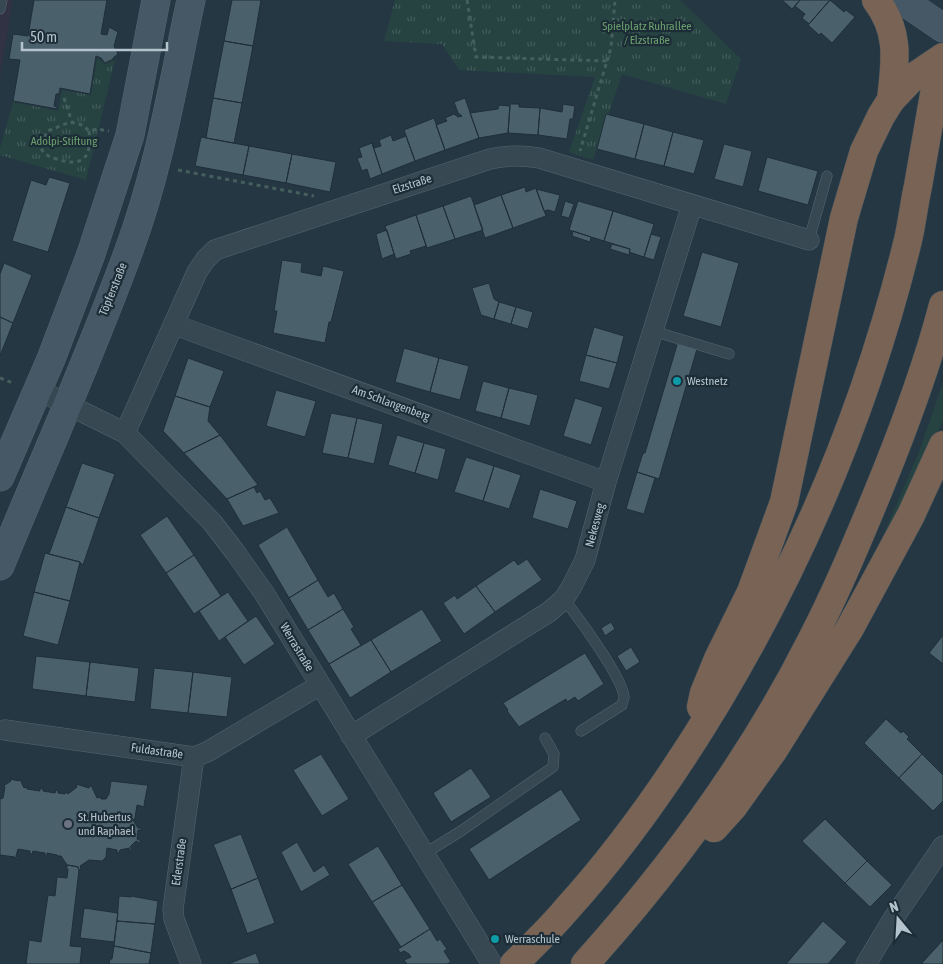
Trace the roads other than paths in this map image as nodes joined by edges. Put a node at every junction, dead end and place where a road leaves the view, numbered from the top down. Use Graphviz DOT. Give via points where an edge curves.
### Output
graph roads {
  1 [pos="2,0"];
  2 [pos="156,0"];
  3 [pos="191,0"];
  4 [pos="876,0"];
  5 [pos="902,0"];
  6 [pos="0,9"];
  7 [pos="943,28"];
  8 [pos="943,57"];
  9 [pos="936,83"];
  10 [pos="891,100"];
  11 [pos="827,176"];
  12 [pos="692,204"];
  13 [pos="809,240"];
  14 [pos="943,305"];
  15 [pos="175,325"];
  16 [pos="653,331"];
  17 [pos="729,354"];
  18 [pos="38,390"];
  19 [pos="68,404"];
  20 [pos="125,433"];
  21 [pos="943,444"];
  22 [pos="0,477"];
  23 [pos="606,482"];
  24 [pos="0,566"];
  25 [pos="564,600"];
  26 [pos="320,685"];
  27 [pos="5,730"];
  28 [pos="581,731"];
  29 [pos="351,736"];
  30 [pos="544,738"];
  31 [pos="693,742"];
  32 [pos="194,757"];
  33 [pos="943,846"];
  34 [pos="424,854"];
  35 [pos="671,861"];
  36 [pos="192,964"];
  37 [pos="492,964"];
  38 [pos="514,964"];
  39 [pos="585,964"];
  40 [pos="866,964"];
  1 -- 6 [label="lane"];
  2 -- 18 [label="main road" via="130,135 91,254"];
  3 -- 19 [label="main road, Töpferstraße" via="155,166 129,249"];
  4 -- 10 [label="highway" via="888,18 895,42"];
  5 -- 7 [label="main road"];
  8 -- 10 [label="highway" via="912,78"];
  9 -- 31 [label="highway" via="908,239 873,363 843,445 772,604"];
  10 -- 31 [label="highway" via="864,151 846,211 784,502 751,592 704,694"];
  11 -- 13 [label="lane"];
  12 -- 13 [label="street, Elzstraße"];
  12 -- 15 [label="street, Elzstraße" via="538,158 508,155 490,159 215,250 197,272"];
  12 -- 16 [label="street, Nekesweg"];
  14 -- 35 [label="highway" via="889,464 815,633 784,691 729,780"];
  15 -- 20 [label="street, Elzstraße"];
  15 -- 23 [label="street, Am Schlangenberg"];
  16 -- 17 [label="lane"];
  16 -- 23 [label="street, Nekesweg"];
  18 -- 19 [label="street, Werrastraße"];
  18 -- 22 [label="main road"];
  19 -- 20 [label="street, Werrastraße"];
  19 -- 24 [label="main road, Töpferstraße"];
  20 -- 26 [label="street, Werrastraße" via="212,522 264,594"];
  21 -- 35 [label="highway" via="872,590 773,751 718,826"];
  23 -- 25 [label="street, Nekesweg" via="585,560"];
  25 -- 28 [label="lane" via="617,679 624,698 622,705"];
  25 -- 29 [label="street, Nekesweg"];
  26 -- 29 [label="street, Werrastraße"];
  26 -- 32 [label="street, Fuldastraße"];
  27 -- 32 [label="street, Fuldastraße"];
  29 -- 34 [label="street, Werrastraße"];
  30 -- 34 [label="lane" via="554,754 553,767"];
  31 -- 38 [label="highway" via="613,854 566,910"];
  32 -- 36 [label="street, Ederstraße" via="173,909"];
  33 -- 40 [label="street"];
  34 -- 37 [label="street, Werrastraße"];
  35 -- 39 [label="highway"];
}
